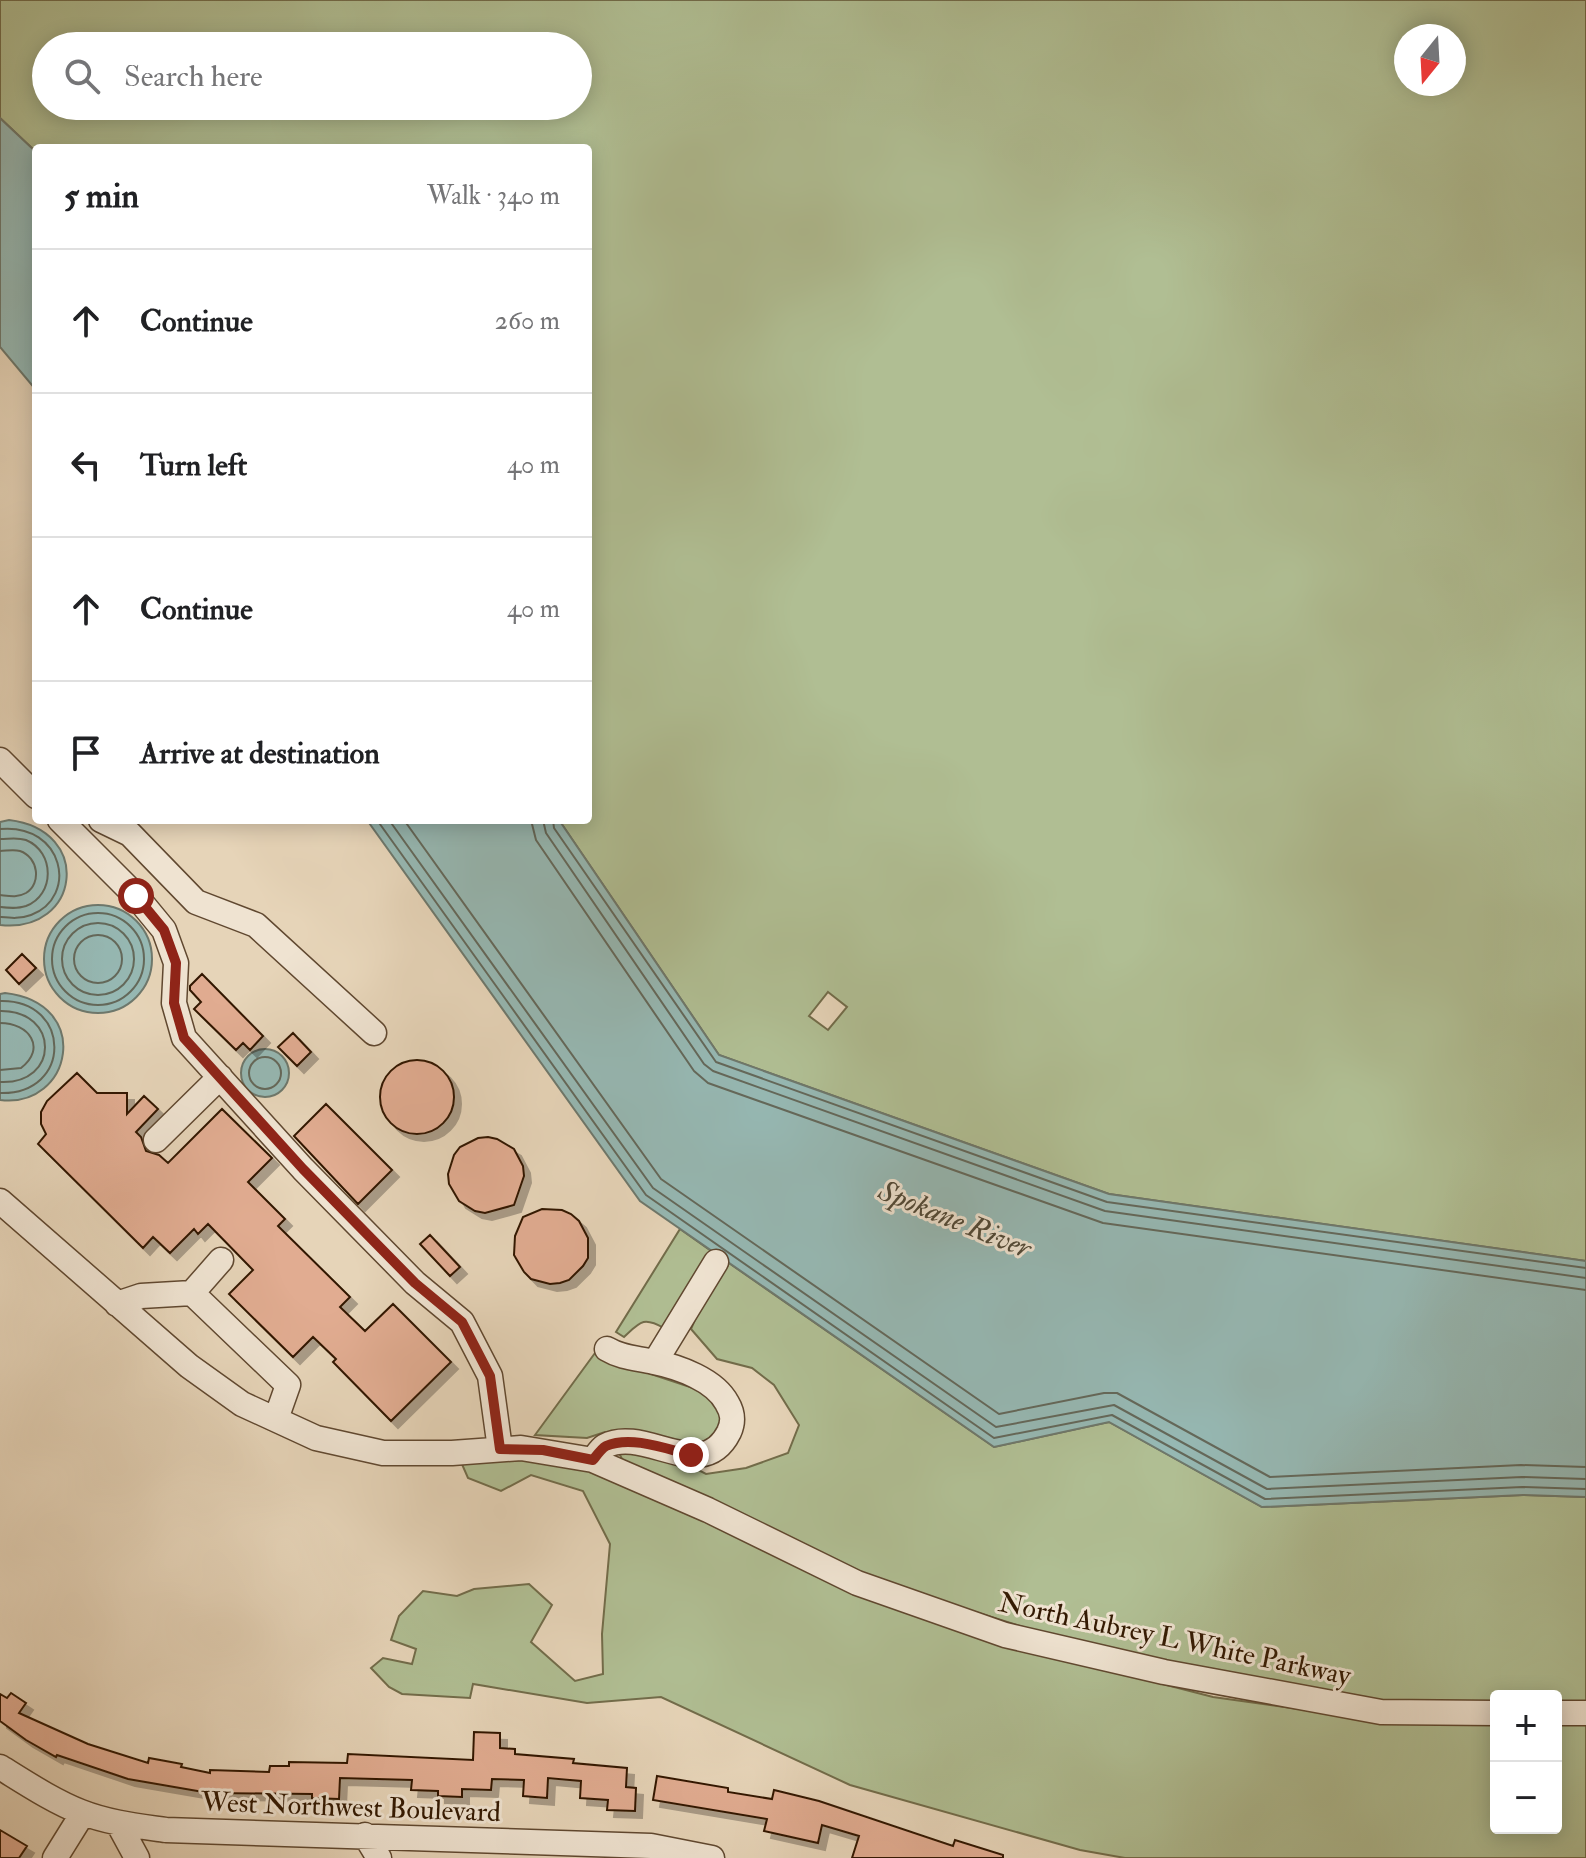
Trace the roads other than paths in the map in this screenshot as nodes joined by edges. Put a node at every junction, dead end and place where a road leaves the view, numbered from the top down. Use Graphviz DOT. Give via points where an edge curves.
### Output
graph roads {
  1 [pos="0,760"];
  2 [pos="32,792"];
  3 [pos="64,824"];
  4 [pos="109,824"];
  5 [pos="374,1033"];
  6 [pos="220,1077"];
  7 [pos="156,1140"];
  8 [pos="0,1201"];
  9 [pos="221,1260"];
  10 [pos="716,1262"];
  11 [pos="192,1293"];
  12 [pos="117,1304"];
  13 [pos="607,1349"];
  14 [pos="655,1362"];
  15 [pos="276,1419"];
  16 [pos="500,1449"];
  17 [pos="593,1460"];
  18 [pos="1490,1713"];
  19 [pos="1562,1713"];
  20 [pos="1586,1713"];
  21 [pos="0,1767"];
  22 [pos="83,1813"];
  23 [pos="118,1823"];
  24 [pos="365,1835"];
  25 [pos="55,1858"];
  26 [pos="137,1858"];
  27 [pos="379,1858"];
  28 [pos="712,1858"];
  1 -- 2 [label="street"];
  3 -- 6 [label="street" via="164,930 176,963 174,1003 184,1038"];
  4 -- 5 [label="street" via="130,834 196,902 256,925"];
  6 -- 7 [label="street"];
  6 -- 16 [label="street" via="415,1283 462,1322 490,1376"];
  8 -- 12 [label="street, North Aubrey L White Parkway"];
  9 -- 11 [label="street"];
  10 -- 14 [label="street"];
  11 -- 12 [label="street" via="141,1296"];
  11 -- 15 [label="street" via="295,1376"];
  12 -- 15 [label="street, North Aubrey L White Parkway" via="189,1366 242,1404"];
  13 -- 14 [label="street"];
  14 -- 17 [label="street" via="722,1393 733,1413 721,1445 708,1454 691,1455 619,1442 603,1447"];
  15 -- 16 [label="street, North Aubrey L White Parkway" via="316,1438 383,1453"];
  16 -- 17 [label="street, North Aubrey L White Parkway" via="543,1450"];
  17 -- 18 [label="street, North Aubrey L White Parkway" via="857,1583 1005,1635 1164,1672 1381,1712"];
  19 -- 20 [label="street"];
  21 -- 22 [label="street, West Northwest Boulevard"];
  22 -- 23 [label="street, West Northwest Boulevard"];
  22 -- 25 [label="street"];
  23 -- 24 [label="street, West Northwest Boulevard" via="166,1830"];
  23 -- 26 [label="street"];
  24 -- 27 [label="street"];
  24 -- 28 [label="street, West Northwest Boulevard" via="651,1846"];
}
